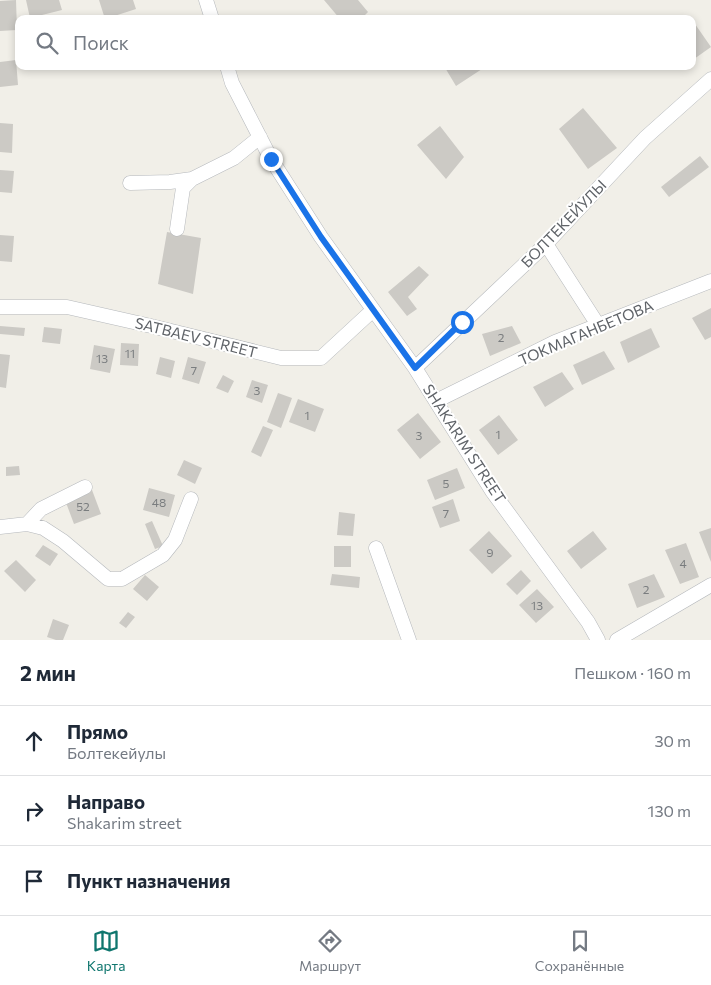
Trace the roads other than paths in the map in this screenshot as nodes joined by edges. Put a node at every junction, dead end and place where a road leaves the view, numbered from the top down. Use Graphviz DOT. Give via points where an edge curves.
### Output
graph roads {
  1 [pos="206,0"];
  2 [pos="211,15"];
  3 [pos="228,70"];
  4 [pos="711,78"];
  5 [pos="260,137"];
  6 [pos="192,179"];
  7 [pos="130,184"];
  8 [pos="177,229"];
  9 [pos="546,244"];
  10 [pos="711,281"];
  11 [pos="0,307"];
  12 [pos="373,310"];
  13 [pos="598,325"];
  14 [pos="415,368"];
  15 [pos="436,401"];
  16 [pos="85,487"];
  17 [pos="191,500"];
  18 [pos="27,524"];
  19 [pos="0,527"];
  20 [pos="376,548"];
  21 [pos="711,585"];
  22 [pos="409,640"];
  23 [pos="598,640"];
  24 [pos="617,640"];
  1 -- 2 [label="street"];
  3 -- 5 [label="street, SHAKARIM STREET"];
  4 -- 9 [label="street, БОЛТЕКЕЙУЛЫ" via="645,138"];
  5 -- 6 [label="street" via="234,158"];
  5 -- 12 [label="street, SHAKARIM STREET" via="321,237"];
  6 -- 7 [label="street"];
  6 -- 8 [label="street" via="183,188"];
  9 -- 13 [label="street"];
  9 -- 14 [label="street, БОЛТЕКЕЙУЛЫ"];
  10 -- 13 [label="street, ТОКМАГАНБЕТОВА"];
  11 -- 12 [label="street, SATBAEV STREET" via="67,308 281,358 322,358"];
  12 -- 14 [label="street, SHAKARIM STREET"];
  13 -- 15 [label="street, ТОКМАГАНБЕТОВА" via="555,342"];
  14 -- 15 [label="street, SHAKARIM STREET"];
  15 -- 23 [label="street, SHAKARIM STREET" via="492,491"];
  16 -- 18 [label="street" via="41,509"];
  17 -- 18 [label="street" via="175,540 163,555 122,579 108,578 63,541 43,528"];
  18 -- 19 [label="street"];
  20 -- 22 [label="street"];
  21 -- 24 [label="street"];
}
